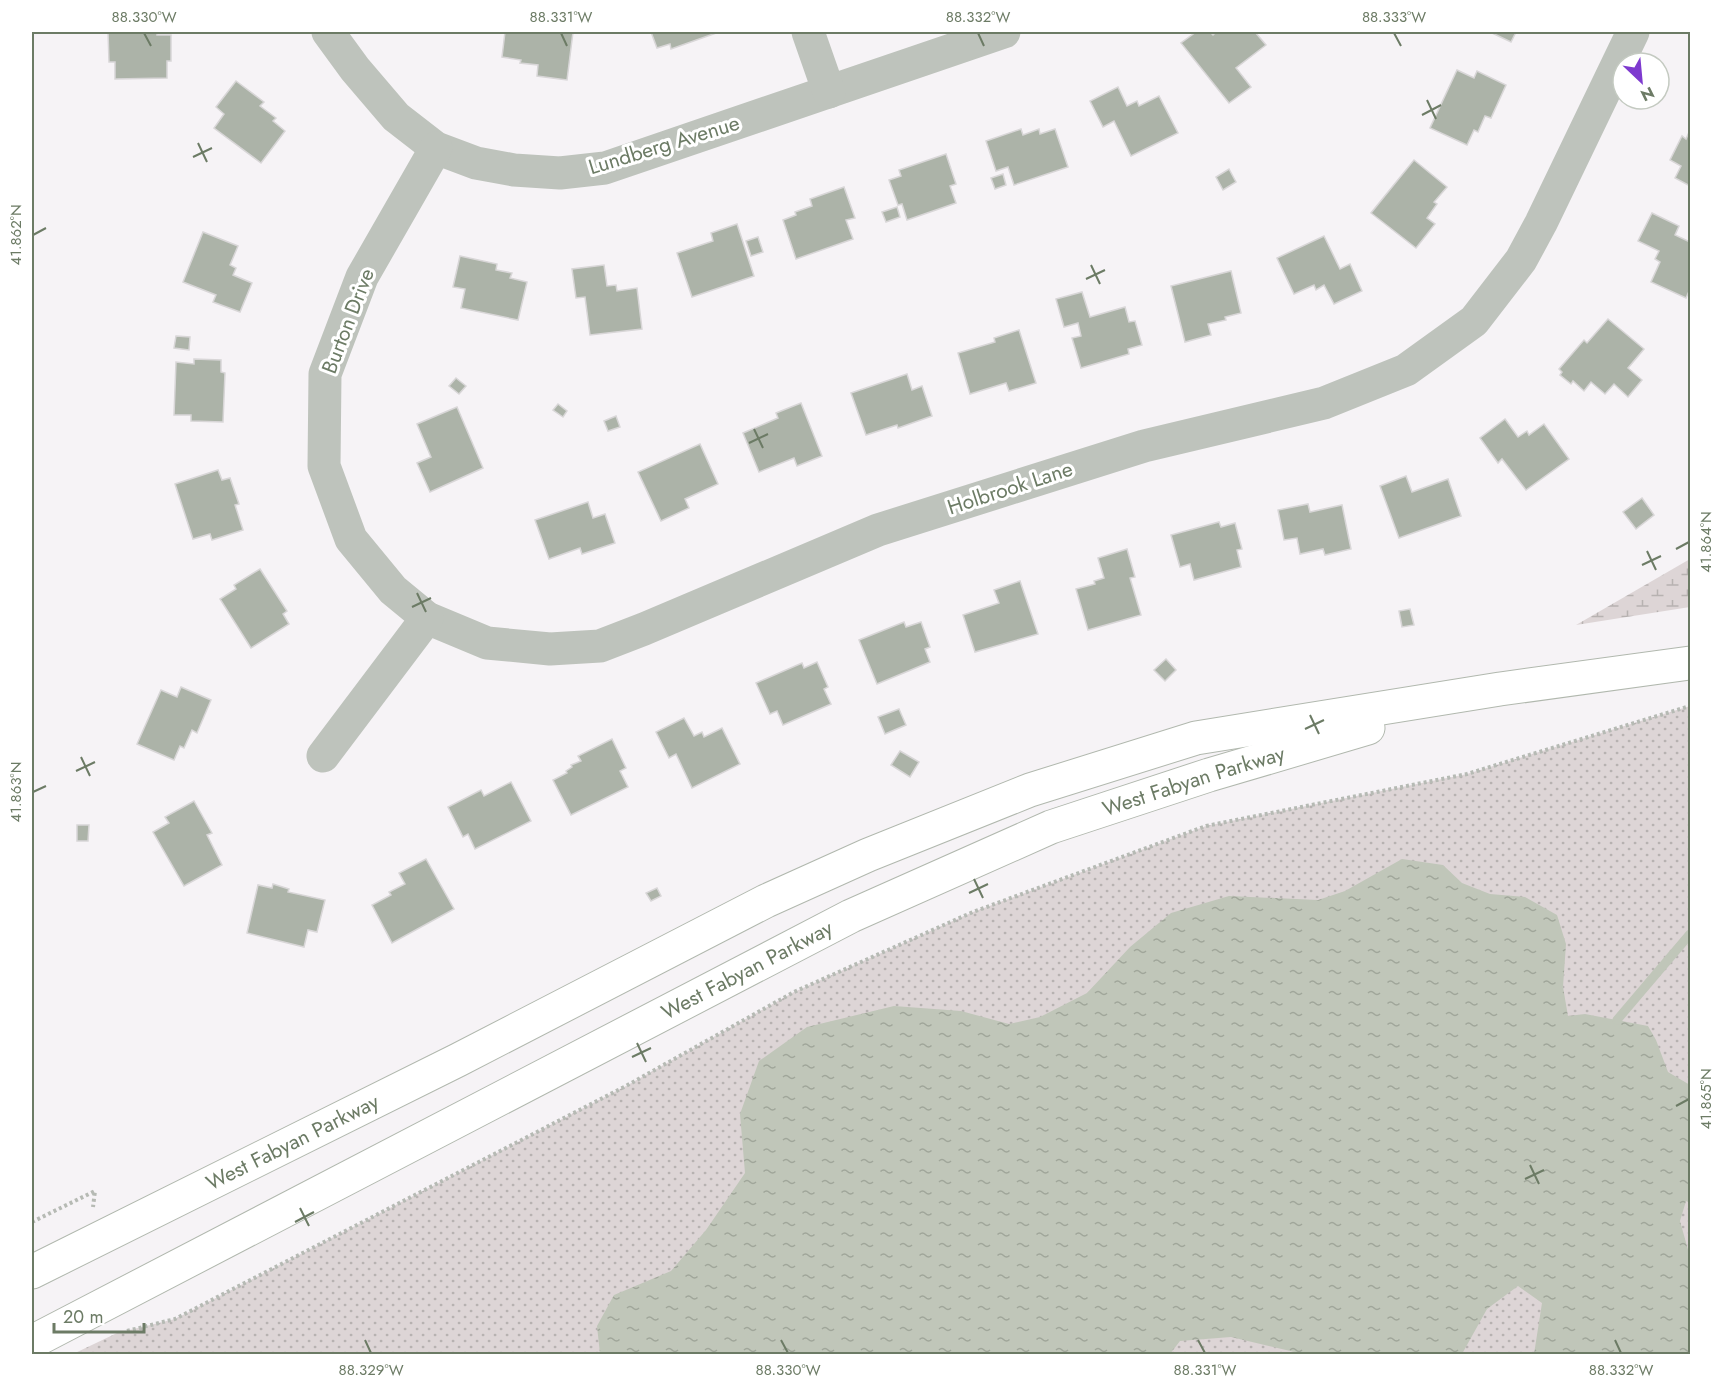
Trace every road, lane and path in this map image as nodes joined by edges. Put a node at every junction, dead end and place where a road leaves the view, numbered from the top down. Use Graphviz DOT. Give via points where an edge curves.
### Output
graph roads {
  1 [pos="328,32"];
  2 [pos="808,32"];
  3 [pos="1004,32"];
  4 [pos="1633,32"];
  5 [pos="829,92"];
  6 [pos="436,148"];
  7 [pos="427,618"];
  8 [pos="1690,663"];
  9 [pos="1500,689"];
  10 [pos="1690,706"];
  11 [pos="323,756"];
  12 [pos="32,1272"];
  13 [pos="117,1333"];
  14 [pos="32,1341"];
  1 -- 6 [label="street, Lundberg Avenue" via="396,117"];
  2 -- 5 [label="street"];
  3 -- 5 [label="street, Lundberg Avenue"];
  4 -- 7 [label="street, Holbrook Lane" via="1521,260 1474,321 1406,370 1324,403 1144,446 878,530 600,646 550,649 488,643"];
  5 -- 6 [label="street, Lundberg Avenue" via="605,168 560,173 514,170 476,163"];
  6 -- 7 [label="street, Burton Drive" via="362,277 325,374 324,466 351,539 393,590"];
  7 -- 11 [label="street"];
  8 -- 9 [label="main road, West Fabyan Parkway"];
  9 -- 12 [label="main road, West Fabyan Parkway" via="1196,738 1030,790 766,901"];
  9 -- 14 [label="main road, West Fabyan Parkway" via="1209,775 1051,827 851,916"];
  10 -- 13 [label="path" via="1467,774 1206,826 973,912 794,992 626,1086 175,1320"];
}
